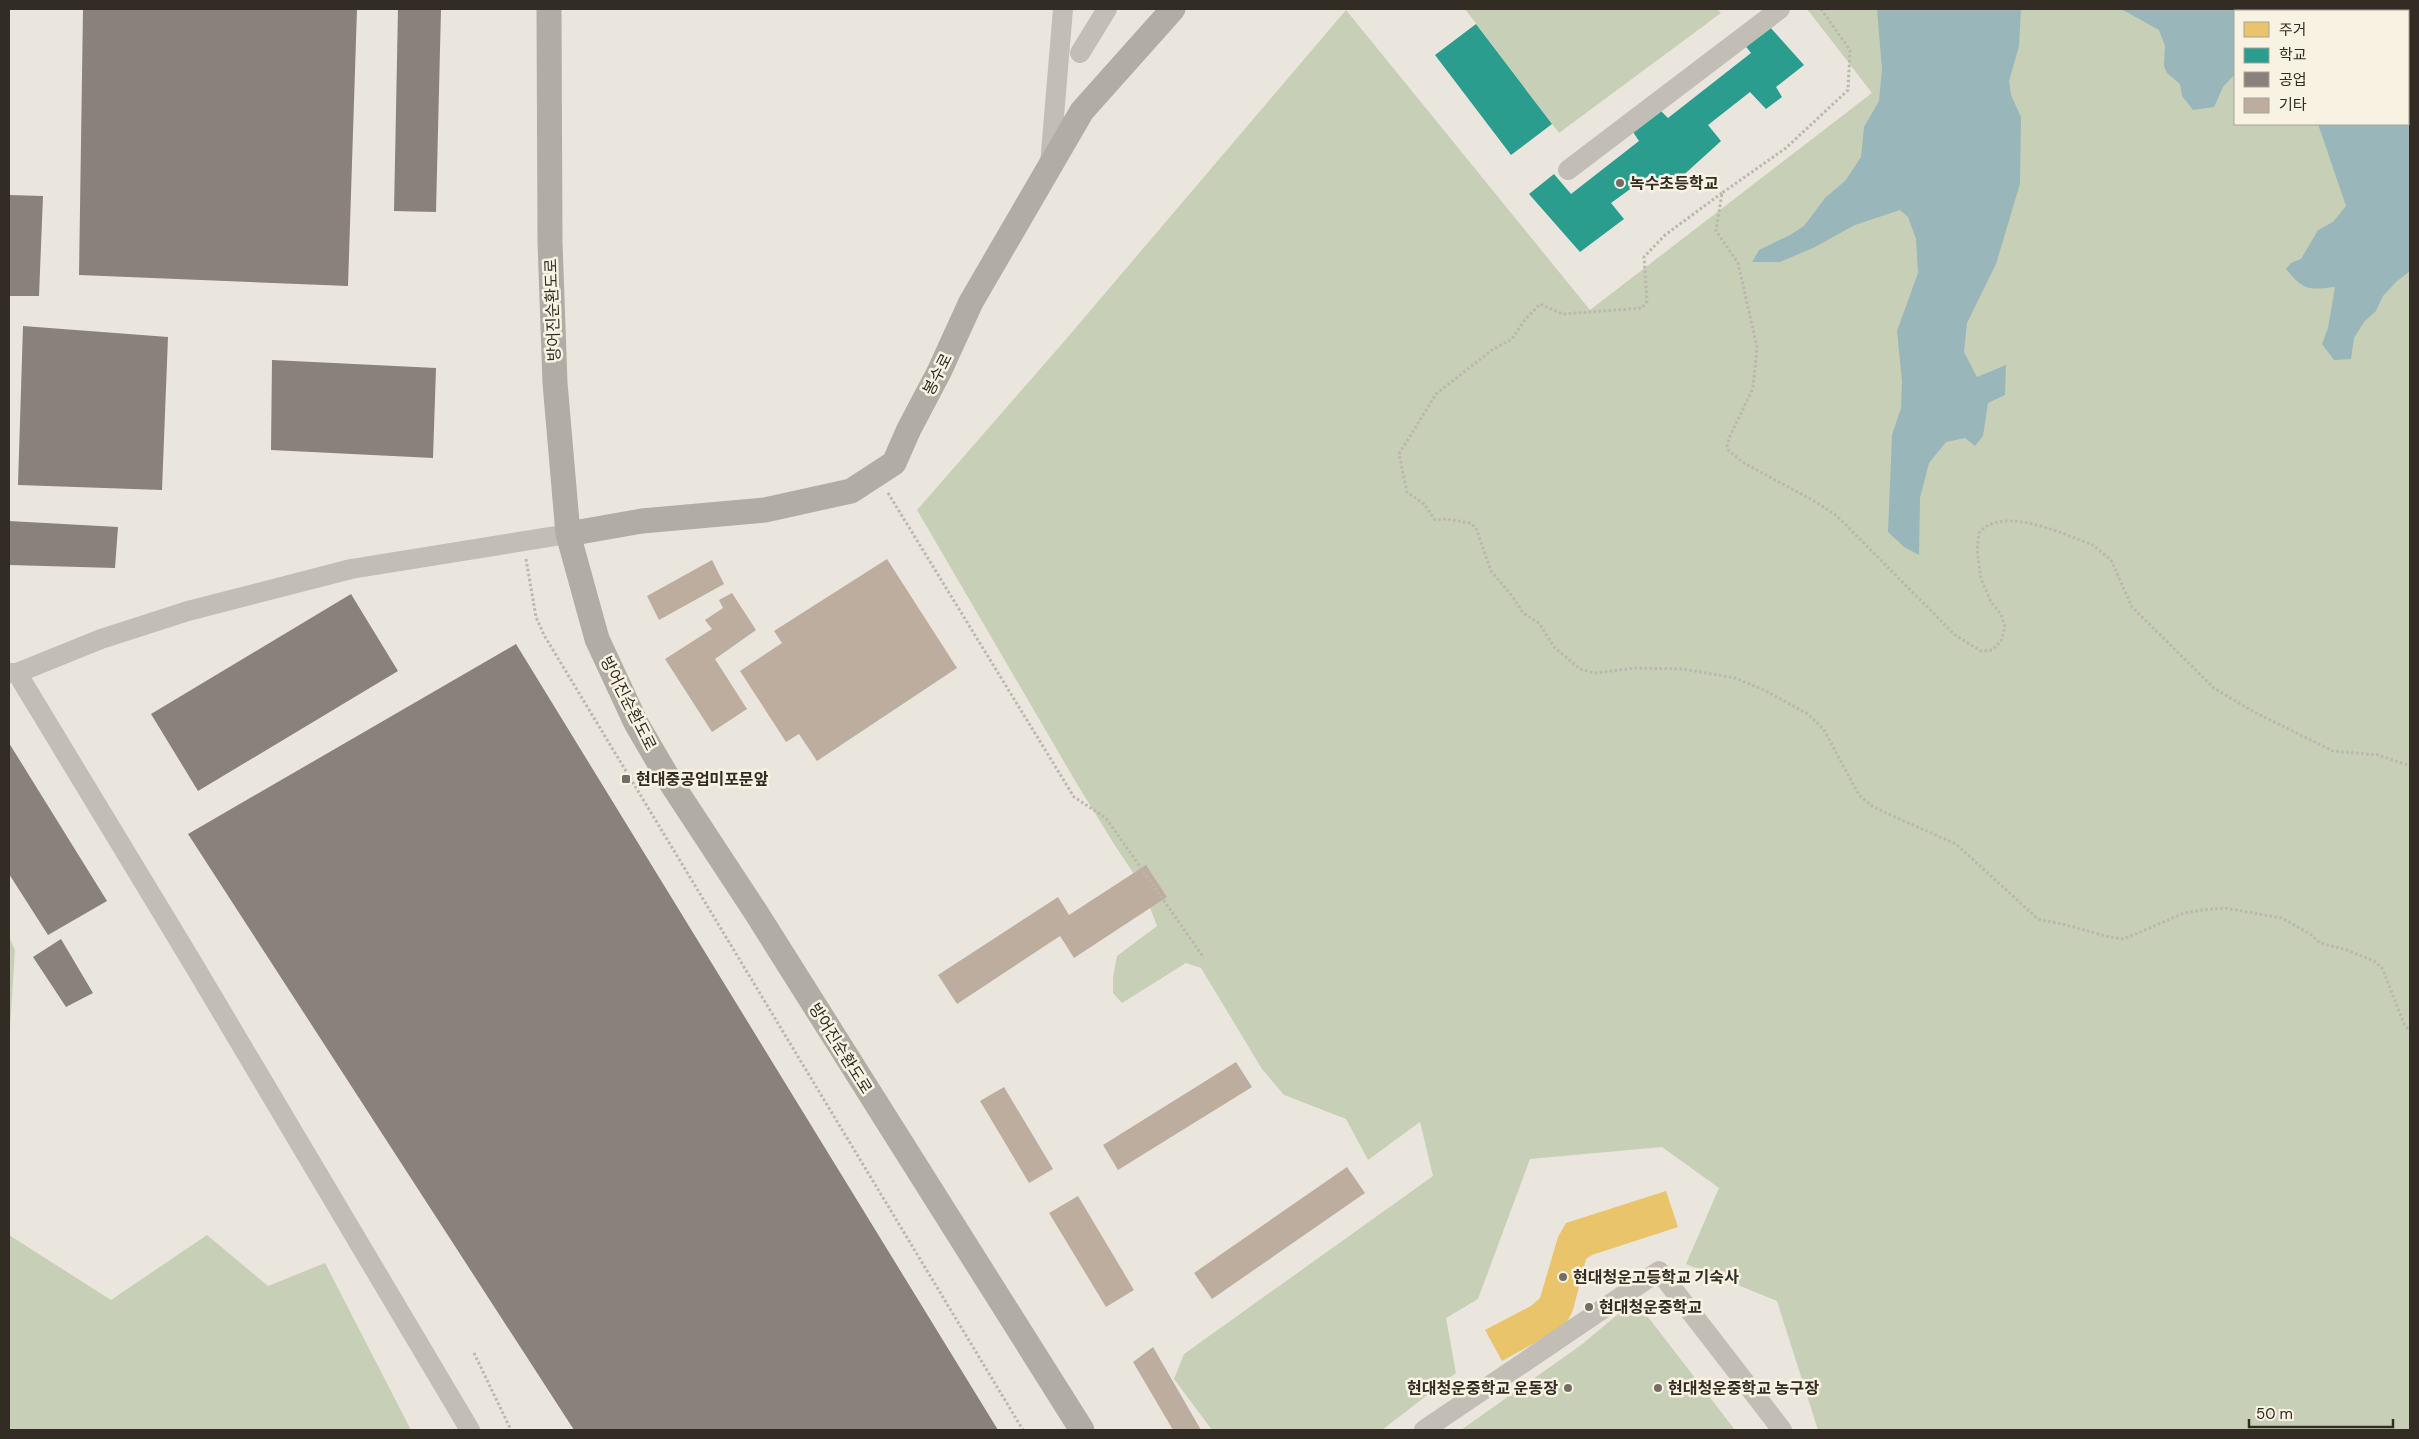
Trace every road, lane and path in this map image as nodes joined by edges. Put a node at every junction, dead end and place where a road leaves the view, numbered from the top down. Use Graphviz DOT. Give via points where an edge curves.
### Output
graph roads {
  1 [pos="549,9"];
  2 [pos="1063,9"];
  3 [pos="1107,9"];
  4 [pos="1173,9"];
  5 [pos="1780,9"];
  6 [pos="1821,9"];
  7 [pos="1080,52"];
  8 [pos="1050,164"];
  9 [pos="1568,170"];
  10 [pos="1722,193"];
  11 [pos="877,475"];
  12 [pos="568,534"];
  13 [pos="523,542"];
  14 [pos="13,673"];
  15 [pos="2410,766"];
  16 [pos="1204,958"];
  17 [pos="2410,1030"];
  18 [pos="474,1353"];
  19 [pos="470,1430"];
  20 [pos="511,1430"];
  21 [pos="1023,1430"];
  22 [pos="1082,1430"];
  23 [pos="1424,1430"];
  24 [pos="1782,1430"];
  1 -- 12 [label="main road, 방어진순환도로" via="555,383"];
  2 -- 8 [label="street"];
  3 -- 7 [label="street"];
  4 -- 8 [label="main road, 봉수로" via="1082,111"];
  5 -- 9 [label="street"];
  6 -- 10 [label="path" via="1850,50 1848,90 1786,148"];
  8 -- 11 [label="main road, 봉수로" via="971,302 894,464"];
  10 -- 15 [label="path" via="1716,231 1738,263 1756,346 1753,388 1727,445 1734,456 1837,516 1955,635 1981,651 1992,650 2001,641 2005,627 1981,578 1977,539 1990,524 2022,521 2093,545 2102,552 2111,560 2132,607 2214,688 2333,751 2378,755"];
  10 -- 17 [label="path" via="1665,235 1644,257 1646,301 1642,308 1564,314 1540,304 1512,339 1492,350 1436,394 1399,454 1407,492 1424,504 1435,520 1470,523 1476,528 1491,571 1523,613 1539,623 1554,646 1580,669 1595,673 1636,668 1683,669 1735,678 1762,689 1801,711 1824,730 1859,795 1886,813 1956,844 2038,920 2124,939 2184,913 2202,910 2224,908 2282,918 2320,943 2374,960 2382,968"];
  11 -- 12 [label="main road, 봉수로" via="852,491 765,510 642,521"];
  11 -- 16 [label="path" via="1074,796 1106,818"];
  12 -- 13 [label="street"];
  12 -- 22 [label="main road, 방어진순환도로" via="597,639 636,723 670,783 757,914"];
  13 -- 14 [label="street" via="351,570 197,609 101,638"];
  13 -- 21 [label="path" via="536,617 544,635"];
  14 -- 19 [label="street"];
  18 -- 20 [label="path"];
  23 -- 24 [label="street" via="1659,1271"];
}
